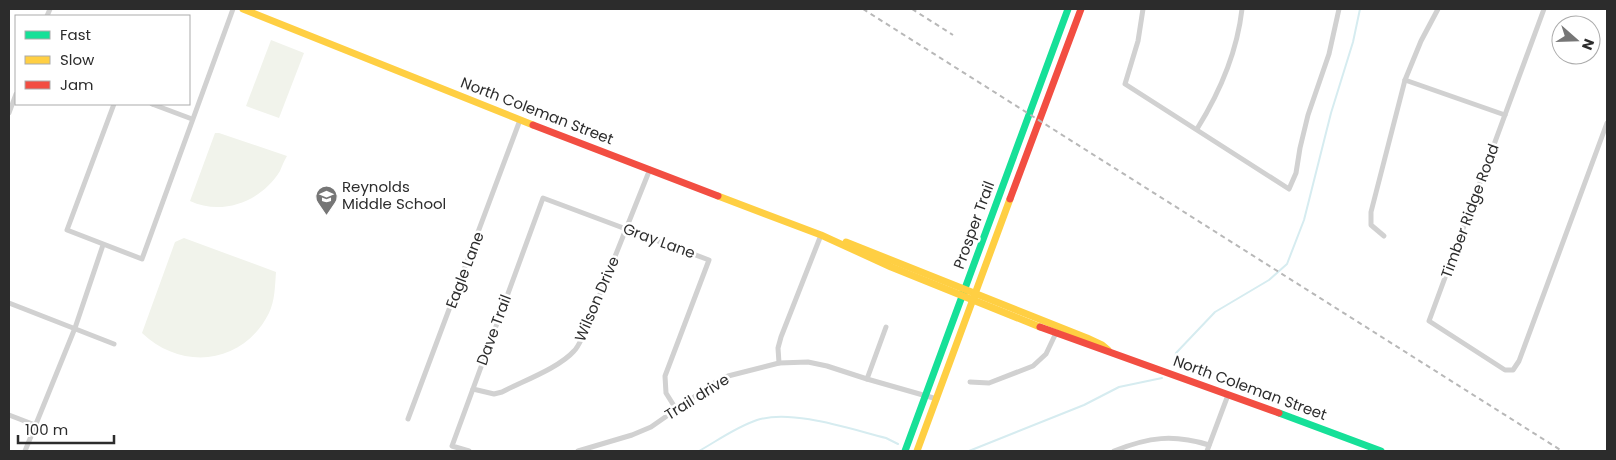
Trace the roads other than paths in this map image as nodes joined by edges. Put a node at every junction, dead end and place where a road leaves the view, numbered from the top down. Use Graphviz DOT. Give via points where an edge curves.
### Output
graph roads {
  1 [pos="233,9"];
  2 [pos="244,9"];
  3 [pos="1068,9"];
  4 [pos="1081,9"];
  5 [pos="1142,9"];
  6 [pos="1242,9"];
  7 [pos="1339,9"];
  8 [pos="1438,9"];
  9 [pos="1544,9"];
  10 [pos="1405,80"];
  11 [pos="15,97"];
  12 [pos="114,105"];
  13 [pos="155,105"];
  14 [pos="9,113"];
  15 [pos="1505,115"];
  16 [pos="192,119"];
  17 [pos="520,120"];
  18 [pos="1607,123"];
  19 [pos="1197,129"];
  20 [pos="650,169"];
  21 [pos="543,198"];
  22 [pos="626,229"];
  23 [pos="822,235"];
  24 [pos="1384,236"];
  25 [pos="103,245"];
  26 [pos="964,293"];
  27 [pos="973,297"];
  28 [pos="9,303"];
  29 [pos="886,327"];
  30 [pos="75,328"];
  31 [pos="1056,333"];
  32 [pos="114,344"];
  33 [pos="1108,350"];
  34 [pos="779,363"];
  35 [pos="867,380"];
  36 [pos="970,382"];
  37 [pos="473,389"];
  38 [pos="926,395"];
  39 [pos="1228,395"];
  40 [pos="937,399"];
  41 [pos="676,409"];
  42 [pos="9,415"];
  43 [pos="408,418"];
  44 [pos="35,425"];
  45 [pos="1208,448"];
  46 [pos="25,451"];
  47 [pos="469,451"];
  48 [pos="578,451"];
  49 [pos="905,451"];
  50 [pos="917,451"];
  51 [pos="1114,451"];
  52 [pos="1381,451"];
  1 -- 16 [label="street"];
  2 -- 17 [label="street, North Coleman Street"];
  3 -- 26 [label="street, Prosper Trail"];
  4 -- 27 [label="street, Prosper Trail"];
  5 -- 19 [label="street" via="1138,41 1126,84"];
  6 -- 19 [label="street" via="1223,82"];
  7 -- 19 [label="street" via="1330,54 1308,115 1296,173 1289,189"];
  8 -- 10 [label="street"];
  9 -- 15 [label="street, Timber Ridge Road"];
  10 -- 15 [label="street"];
  10 -- 24 [label="street" via="1370,212 1371,225"];
  11 -- 14 [label="street"];
  12 -- 25 [label="street" via="67,230"];
  13 -- 16 [label="street"];
  15 -- 18 [label="street, Timber Ridge Road" via="1429,321 1505,370 1513,370 1519,361"];
  16 -- 25 [label="street" via="142,259"];
  17 -- 20 [label="street, North Coleman Street"];
  17 -- 43 [label="street, Eagle Lane"];
  20 -- 22 [label="street, Wilson Drive"];
  20 -- 23 [label="street, North Coleman Street"];
  21 -- 22 [label="street, Gray Lane"];
  21 -- 37 [label="street, Dave Trail"];
  22 -- 37 [label="street, Wilson Drive" via="576,349 558,364 502,392 494,394"];
  22 -- 41 [label="street, Gray Lane" via="709,260 665,376 666,393"];
  23 -- 26 [label="street, North Coleman Street" via="839,239"];
  23 -- 34 [label="street" via="780,337"];
  25 -- 30 [label="street"];
  26 -- 27 [label="street, North Coleman Street"];
  26 -- 38 [label="street, Prosper Trail"];
  27 -- 31 [label="street, North Coleman Street"];
  27 -- 33 [label="street, North Coleman Street" via="1087,338"];
  27 -- 40 [label="street, Prosper Trail"];
  28 -- 30 [label="street"];
  29 -- 35 [label="street"];
  30 -- 32 [label="street"];
  30 -- 44 [label="street"];
  31 -- 33 [label="street, North Coleman Street"];
  31 -- 36 [label="street" via="1046,354 1033,366 989,383"];
  33 -- 39 [label="street, North Coleman Street"];
  34 -- 35 [label="street, Trail drive" via="808,362"];
  34 -- 41 [label="street, Trail drive" via="728,376"];
  35 -- 38 [label="street, Trail drive"];
  37 -- 47 [label="street, Dave Trail" via="452,446"];
  38 -- 40 [label="street, Trail drive"];
  38 -- 49 [label="street, Prosper Trail"];
  39 -- 45 [label="street"];
  39 -- 52 [label="street, North Coleman Street"];
  40 -- 50 [label="street, Prosper Trail"];
  41 -- 48 [label="street, Trail drive" via="645,430"];
  42 -- 44 [label="street"];
  44 -- 46 [label="street"];
  45 -- 51 [label="street" via="1190,440 1161,438 1136,442"];
}
